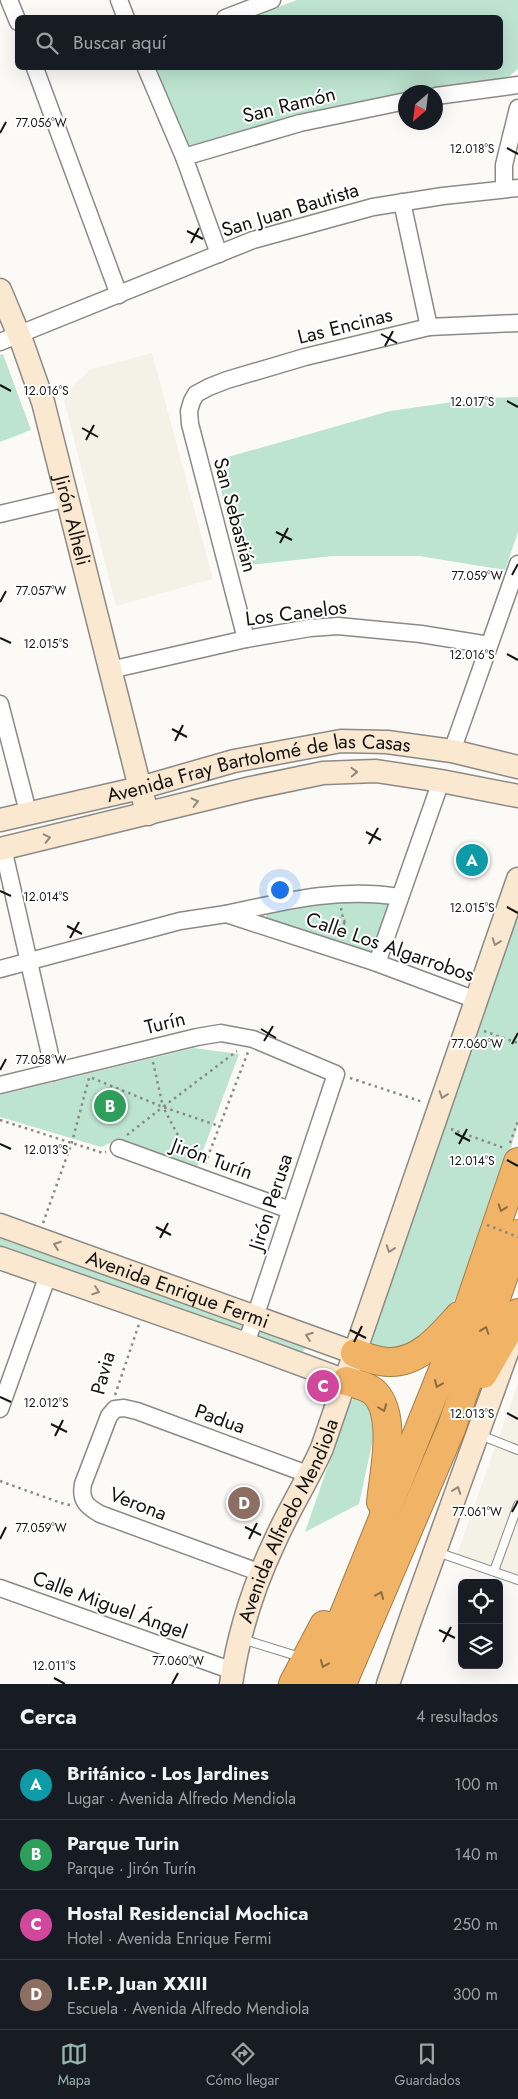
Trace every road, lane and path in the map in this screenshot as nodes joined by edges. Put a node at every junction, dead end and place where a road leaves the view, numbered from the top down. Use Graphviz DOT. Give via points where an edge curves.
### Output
graph roads {
  1 [pos="10,0"];
  2 [pos="119,0"];
  3 [pos="272,0"];
  4 [pos="15,15"];
  5 [pos="125,15"];
  6 [pos="233,15"];
  7 [pos="36,70"];
  8 [pos="147,70"];
  9 [pos="518,85"];
  10 [pos="443,95"];
  11 [pos="398,103"];
  12 [pos="518,108"];
  13 [pos="184,157"];
  14 [pos="511,188"];
  15 [pos="402,202"];
  16 [pos="219,254"];
  17 [pos="0,290"];
  18 [pos="119,295"];
  19 [pos="518,323"];
  20 [pos="429,327"];
  21 [pos="10,339"];
  22 [pos="192,401"];
  23 [pos="68,498"];
  24 [pos="0,514"];
  25 [pos="518,564"];
  26 [pos="246,639"];
  27 [pos="489,645"];
  28 [pos="110,670"];
  29 [pos="0,704"];
  30 [pos="452,751"];
  31 [pos="518,767"];
  32 [pos="442,781"];
  33 [pos="140,788"];
  34 [pos="518,796"];
  35 [pos="28,812"];
  36 [pos="148,814"];
  37 [pos="0,820"];
  38 [pos="2,848"];
  39 [pos="518,879"];
  40 [pos="400,896"];
  41 [pos="226,914"];
  42 [pos="30,962"];
  43 [pos="377,962"];
  44 [pos="0,969"];
  45 [pos="476,1000"];
  46 [pos="480,1029"];
  47 [pos="253,1039"];
  48 [pos="518,1043"];
  49 [pos="150,1049"];
  50 [pos="61,1070"];
  51 [pos="336,1074"];
  52 [pos="89,1077"];
  53 [pos="0,1085"];
  54 [pos="163,1107"];
  55 [pos="442,1117"];
  56 [pos="0,1120"];
  57 [pos="219,1126"];
  58 [pos="72,1142"];
  59 [pos="118,1144"];
  60 [pos="103,1153"];
  61 [pos="513,1156"];
  62 [pos="200,1177"];
  63 [pos="290,1210"];
  64 [pos="0,1224"];
  65 [pos="487,1225"];
  66 [pos="518,1236"];
  67 [pos="38,1238"];
  68 [pos="0,1258"];
  69 [pos="48,1275"];
  70 [pos="469,1306"];
  71 [pos="145,1308"];
  72 [pos="518,1312"];
  73 [pos="255,1316"];
  74 [pos="518,1323"];
  75 [pos="246,1344"];
  76 [pos="355,1353"];
  77 [pos="346,1381"];
  78 [pos="0,1409"];
  79 [pos="115,1409"];
  80 [pos="450,1429"];
  81 [pos="477,1435"];
  82 [pos="518,1450"];
  83 [pos="310,1475"];
  84 [pos="0,1481"];
  85 [pos="84,1503"];
  86 [pos="518,1505"];
  87 [pos="378,1530"];
  88 [pos="435,1552"];
  89 [pos="362,1571"];
  90 [pos="494,1571"];
  91 [pos="261,1573"];
  92 [pos="518,1580"];
  93 [pos="0,1588"];
  94 [pos="241,1639"];
  95 [pos="361,1640"];
  96 [pos="297,1656"];
  97 [pos="232,1678"];
  98 [pos="293,1684"];
  99 [pos="316,1684"];
  100 [pos="342,1684"];
  101 [pos="360,1684"];
  102 [pos="388,1684"];
  1 -- 4 [label="street"];
  2 -- 5 [label="street"];
  3 -- 6 [label="street"];
  7 -- 18 [label="street"];
  8 -- 13 [label="street"];
  9 -- 10 [label="street"];
  11 -- 13 [label="street, San Ramón" via="300,123"];
  12 -- 14 [label="street" via="504,165"];
  13 -- 16 [label="street"];
  14 -- 15 [label="street, San Juan Bautista"];
  15 -- 16 [label="street, San Juan Bautista" via="290,229"];
  15 -- 20 [label="street"];
  16 -- 18 [label="street, San Juan Bautista"];
  17 -- 21 [label="street, Jirón Alheli"];
  18 -- 21 [label="street, San Juan Bautista"];
  19 -- 20 [label="street, Las Encinas"];
  20 -- 22 [label="street, Las Encinas" via="227,380 196,394"];
  21 -- 23 [label="street, Jirón Alheli" via="43,402"];
  22 -- 26 [label="street, San Sebastián" via="190,424 195,447"];
  23 -- 24 [label="street"];
  23 -- 28 [label="street, Jirón Alheli"];
  25 -- 27 [label="street"];
  26 -- 27 [label="street, Los Canelos" via="338,626"];
  26 -- 28 [label="street, Los Canelos"];
  27 -- 30 [label="street"];
  28 -- 33 [label="street, Jirón Alheli"];
  29 -- 35 [label="street"];
  30 -- 31 [label="street, Avenida Fray Bartolomé de las Casas"];
  30 -- 33 [label="street, Avenida Fray Bartolomé de las Casas" via="387,742 341,742 234,761"];
  32 -- 34 [label="street, Avenida Fray Bartolomé de las Casas"];
  36 -- 32 [label="street, Avenida Fray Bartolomé de las Casas, one-way" via="323,773 376,771"];
  32 -- 40 [label="street"];
  33 -- 35 [label="street, Avenida Fray Bartolomé de las Casas"];
  33 -- 36 [label="street, Jirón Alheli"];
  35 -- 37 [label="street, Avenida Fray Bartolomé de las Casas"];
  38 -- 36 [label="street, Avenida Fray Bartolomé de las Casas, one-way"];
  38 -- 42 [label="street"];
  39 -- 45 [label="street, Avenida Alfredo Mendiola, one-way"];
  40 -- 41 [label="street" via="379,893 302,897"];
  40 -- 43 [label="street"];
  41 -- 42 [label="street, Calle Los Algarrobos" via="180,921"];
  41 -- 43 [label="street, Calle Los Algarrobos"];
  42 -- 44 [label="street, Calle Los Algarrobos"];
  42 -- 50 [label="street"];
  43 -- 45 [label="street, Calle Los Algarrobos"];
  45 -- 55 [label="street, Avenida Alfredo Mendiola, one-way"];
  46 -- 48 [label="path"];
  47 -- 49 [label="street, Turín" via="221,1033"];
  47 -- 51 [label="street, Turín"];
  47 -- 54 [label="path"];
  47 -- 57 [label="path"];
  49 -- 50 [label="street, Turín"];
  49 -- 54 [label="path"];
  50 -- 52 [label="path"];
  50 -- 53 [label="street, Turín"];
  51 -- 55 [label="path"];
  51 -- 63 [label="street, Jirón Perusa"];
  52 -- 54 [label="path"];
  52 -- 58 [label="path"];
  54 -- 57 [label="path"];
  54 -- 59 [label="path"];
  54 -- 62 [label="path"];
  55 -- 61 [label="path"];
  55 -- 76 [label="street, Avenida Alfredo Mendiola, one-way"];
  56 -- 58 [label="path"];
  57 -- 62 [label="path"];
  58 -- 60 [label="path"];
  58 -- 67 [label="path"];
  59 -- 60 [label="path"];
  59 -- 60 [label="path"];
  59 -- 62 [label="street, Jirón Turín"];
  61 -- 70 [label="highway, one-way"];
  62 -- 63 [label="street, Jirón Turín"];
  63 -- 73 [label="street, Jirón Perusa"];
  64 -- 67 [label="street, Avenida Enrique Fermi"];
  65 -- 66 [label="path, bridge"];
  80 -- 66 [label="highway, one-way"];
  73 -- 67 [label="street, Avenida Enrique Fermi, one-way"];
  68 -- 69 [label="street, Avenida Enrique Fermi"];
  69 -- 71 [label="street, Avenida Enrique Fermi, one-way"];
  69 -- 78 [label="street"];
  70 -- 76 [label="highway" via="433,1344 404,1360 382,1362"];
  70 -- 87 [label="highway, one-way"];
  71 -- 75 [label="street, Avenida Enrique Fermi"];
  71 -- 79 [label="path, Pavia" via="116,1393"];
  72 -- 80 [label="highway"];
  73 -- 75 [label="street, Jirón Perusa"];
  76 -- 73 [label="street, Avenida Enrique Fermi, one-way"];
  74 -- 81 [label="street"];
  75 -- 77 [label="street, Avenida Enrique Fermi"];
  76 -- 77 [label="street, Avenida Alfredo Mendiola"];
  77 -- 83 [label="street, Avenida Alfredo Mendiola"];
  77 -- 87 [label="highway, one-way" via="373,1391 383,1404 387,1418"];
  79 -- 83 [label="street, Padua" via="137,1411"];
  79 -- 85 [label="street, Pavia" via="109,1416 83,1484 81,1494"];
  95 -- 80 [label="highway, one-way"];
  81 -- 82 [label="lane"];
  88 -- 81 [label="street, one-way"];
  83 -- 91 [label="street, Avenida Alfredo Mendiola" via="275,1539"];
  84 -- 85 [label="path, Verona" via="60,1503"];
  85 -- 91 [label="street, Verona" via="100,1514"];
  86 -- 90 [label="lane"];
  87 -- 89 [label="highway"];
  88 -- 90 [label="lane"];
  88 -- 102 [label="street"];
  89 -- 98 [label="highway" via="330,1613"];
  89 -- 99 [label="highway, one-way"];
  90 -- 92 [label="lane"];
  91 -- 94 [label="street, Avenida Alfredo Mendiola"];
  93 -- 97 [label="street, Calle Miguel Ángel"];
  94 -- 96 [label="lane"];
  94 -- 97 [label="street, Avenida Alfredo Mendiola"];
  95 -- 100 [label="highway"];
  95 -- 101 [label="highway"];
}
